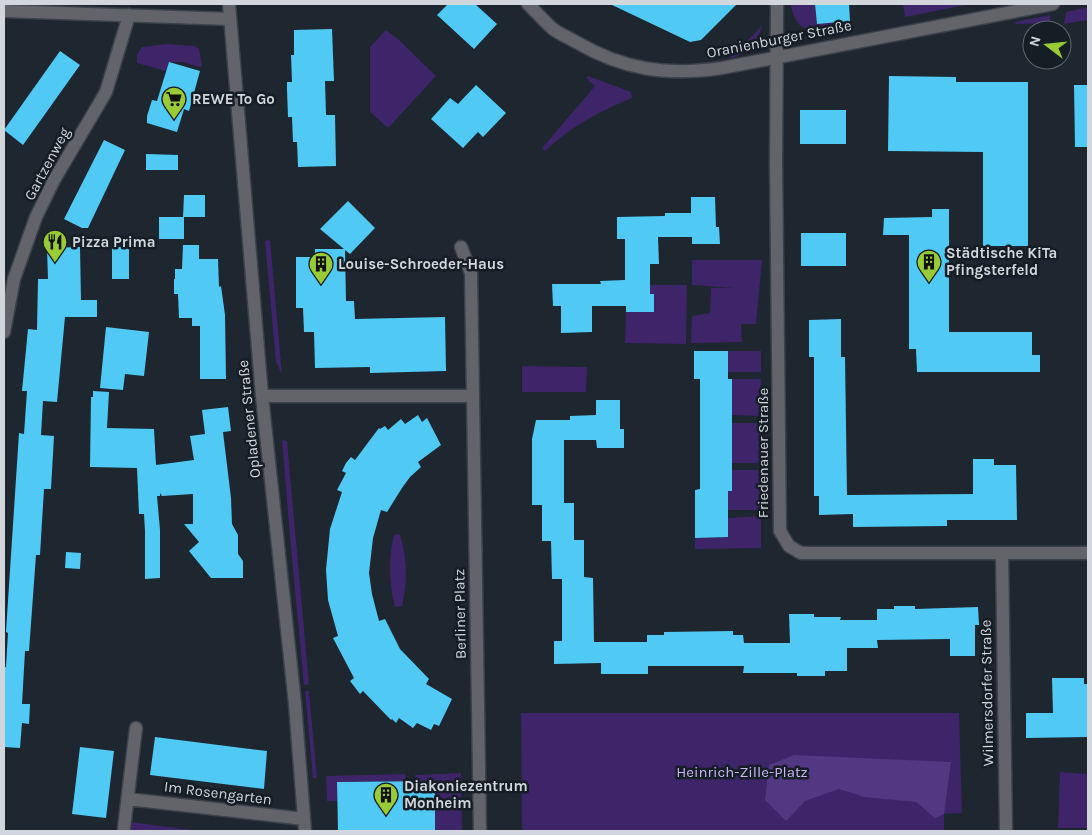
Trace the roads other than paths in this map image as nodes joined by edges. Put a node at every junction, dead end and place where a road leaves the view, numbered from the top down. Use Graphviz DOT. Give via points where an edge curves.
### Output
graph roads {
  1 [pos="229,4"];
  2 [pos="528,4"];
  3 [pos="777,4"];
  4 [pos="1052,4"];
  5 [pos="4,11"];
  6 [pos="129,15"];
  7 [pos="230,19"];
  8 [pos="778,56"];
  9 [pos="461,248"];
  10 [pos="4,332"];
  11 [pos="262,396"];
  12 [pos="472,396"];
  13 [pos="1002,553"];
  14 [pos="1088,553"];
  15 [pos="136,728"];
  16 [pos="128,799"];
  17 [pos="305,825"];
  18 [pos="124,828"];
  19 [pos="480,831"];
  20 [pos="1006,831"];
  1 -- 7 [label="street, Opladener Straße"];
  2 -- 8 [label="street, Oranienburger Straße" via="553,29 595,53 655,71 722,68"];
  3 -- 8 [label="street, Friedenauer Straße"];
  4 -- 8 [label="street, Oranienburger Straße"];
  5 -- 6 [label="street"];
  6 -- 7 [label="street"];
  6 -- 10 [label="street, Gartzenweg" via="106,92 36,217 14,279"];
  7 -- 11 [label="street, Opladener Straße"];
  8 -- 13 [label="street, Friedenauer Straße" via="780,531 789,546 801,553"];
  9 -- 12 [label="street, Berliner Platz" via="471,273"];
  11 -- 12 [label="street"];
  11 -- 17 [label="street, Opladener Straße"];
  12 -- 19 [label="street, Berliner Platz"];
  13 -- 14 [label="street, Friedenauer Straße"];
  13 -- 20 [label="street, Wilmersdorfer Straße"];
  15 -- 16 [label="street"];
  16 -- 17 [label="street, Im Rosengarten"];
  16 -- 18 [label="street"];
}
